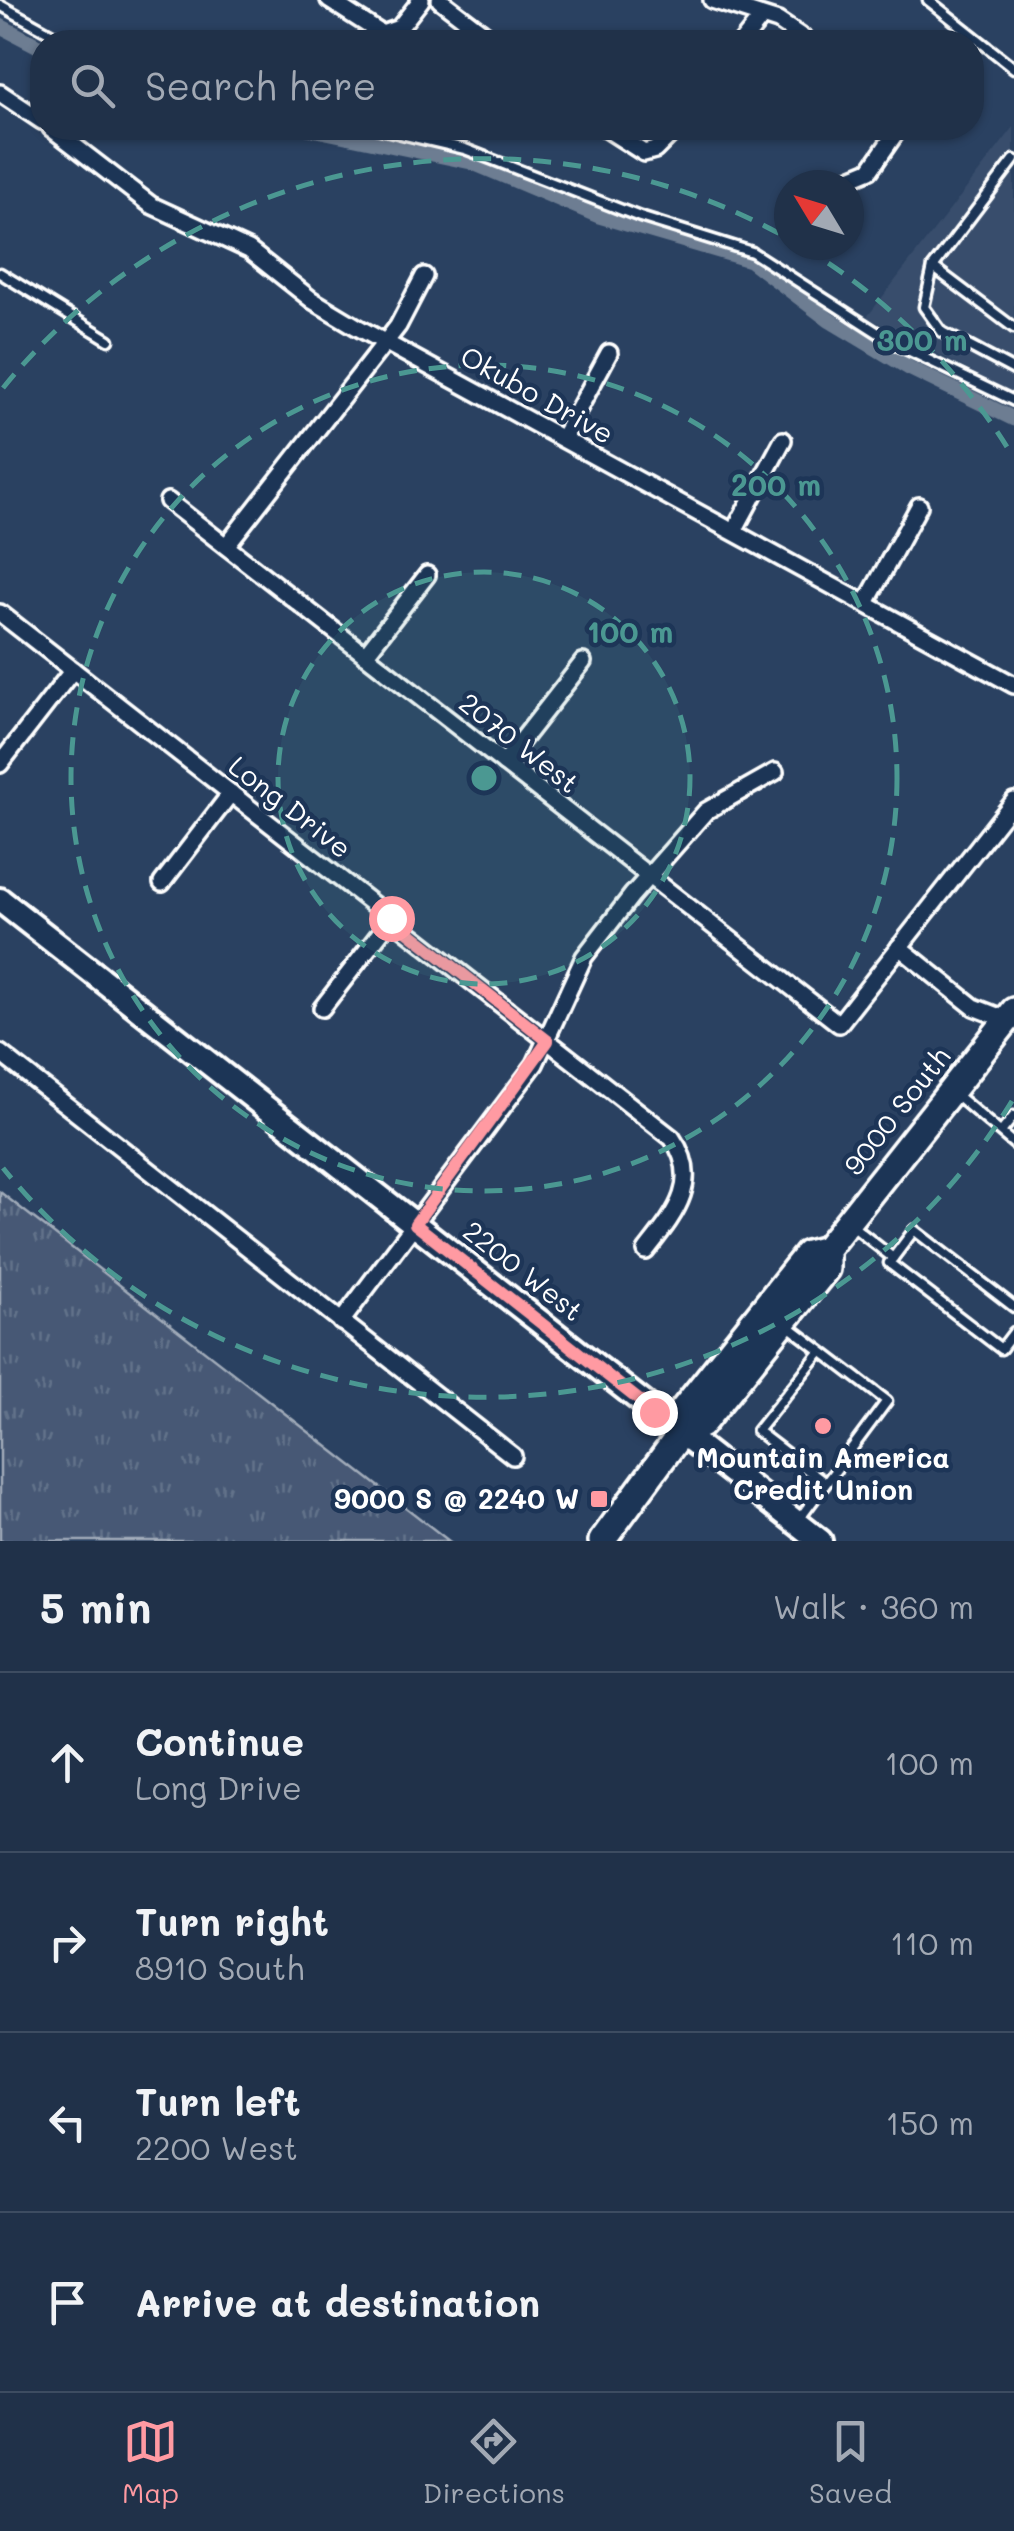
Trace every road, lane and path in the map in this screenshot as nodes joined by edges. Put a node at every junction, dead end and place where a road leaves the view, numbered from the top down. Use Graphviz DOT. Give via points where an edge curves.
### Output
graph roads {
  1 [pos="329,0"];
  2 [pos="421,0"];
  3 [pos="440,0"];
  4 [pos="712,0"];
  5 [pos="928,0"];
  6 [pos="0,5"];
  7 [pos="762,17"];
  8 [pos="45,30"];
  9 [pos="369,30"];
  10 [pos="396,30"];
  11 [pos="479,30"];
  12 [pos="752,30"];
  13 [pos="793,30"];
  14 [pos="966,30"];
  15 [pos="984,44"];
  16 [pos="1014,68"];
  17 [pos="0,93"];
  18 [pos="30,114"];
  19 [pos="67,140"];
  20 [pos="427,140"];
  21 [pos="624,140"];
  22 [pos="666,140"];
  23 [pos="891,140"];
  24 [pos="1014,160"];
  25 [pos="864,172"];
  26 [pos="934,267"];
  27 [pos="0,273"];
  28 [pos="424,276"];
  29 [pos="1014,328"];
  30 [pos="109,340"];
  31 [pos="386,342"];
  32 [pos="609,353"];
  33 [pos="1014,370"];
  34 [pos="1014,402"];
  35 [pos="563,438"];
  36 [pos="783,440"];
  37 [pos="168,501"];
  38 [pos="919,506"];
  39 [pos="734,530"];
  40 [pos="226,546"];
  41 [pos="427,575"];
  42 [pos="866,603"];
  43 [pos="0,613"];
  44 [pos="365,655"];
  45 [pos="583,662"];
  46 [pos="73,670"];
  47 [pos="1014,685"];
  48 [pos="504,763"];
  49 [pos="0,764"];
  50 [pos="775,772"];
  51 [pos="231,793"];
  52 [pos="1014,801"];
  53 [pos="650,876"];
  54 [pos="162,883"];
  55 [pos="0,900"];
  56 [pos="391,918"];
  57 [pos="899,948"];
  58 [pos="322,1008"];
  59 [pos="1012,1018"];
  60 [pos="548,1041"];
  61 [pos="0,1053"];
  62 [pos="951,1091"];
  63 [pos="1014,1116"];
  64 [pos="1002,1131"];
  65 [pos="1014,1144"];
  66 [pos="847,1222"];
  67 [pos="415,1224"];
  68 [pos="826,1249"];
  69 [pos="646,1251"];
  70 [pos="893,1258"];
  71 [pos="1014,1308"];
  72 [pos="341,1322"];
  73 [pos="783,1322"];
  74 [pos="1014,1332"];
  75 [pos="821,1351"];
  76 [pos="681,1433"];
  77 [pos="512,1456"];
  78 [pos="825,1483"];
  79 [pos="796,1523"];
  80 [pos="602,1541"];
  81 [pos="820,1541"];
  1 -- 9 [label="street"];
  2 -- 10 [label="street"];
  3 -- 11 [label="street"];
  4 -- 7 [label="street"];
  5 -- 14 [label="lane"];
  6 -- 8 [label="lane"];
  7 -- 12 [label="street"];
  7 -- 13 [label="street"];
  15 -- 16 [label="lane"];
  17 -- 18 [label="street"];
  19 -- 31 [label="street, Okubo Drive" via="151,205 239,244 312,300"];
  20 -- 34 [label="lane" via="752,252 897,345"];
  21 -- 22 [label="street" via="644,152"];
  23 -- 25 [label="street"];
  24 -- 26 [label="lane"];
  26 -- 29 [label="lane"];
  26 -- 33 [label="lane" via="924,308 942,332"];
  27 -- 30 [label="lane"];
  28 -- 31 [label="street"];
  31 -- 35 [label="street, Okubo Drive"];
  31 -- 40 [label="street"];
  32 -- 35 [label="street"];
  35 -- 39 [label="street, Okubo Drive"];
  36 -- 39 [label="street"];
  37 -- 40 [label="street, 2070 West"];
  38 -- 42 [label="street"];
  39 -- 42 [label="street, Okubo Drive"];
  40 -- 44 [label="street, 2070 West"];
  41 -- 44 [label="street"];
  42 -- 47 [label="street, Okubo Drive"];
  43 -- 46 [label="street, Long Drive"];
  44 -- 48 [label="street, 2070 West"];
  45 -- 48 [label="street"];
  46 -- 49 [label="street"];
  46 -- 51 [label="street, Long Drive"];
  48 -- 53 [label="street, 2070 West"];
  50 -- 53 [label="street" via="706,811"];
  51 -- 54 [label="street"];
  51 -- 56 [label="street, Long Drive"];
  52 -- 57 [label="street"];
  53 -- 57 [label="street, 2070 West" via="839,1024"];
  53 -- 60 [label="street" via="584,957"];
  55 -- 67 [label="street, 2200 West"];
  56 -- 58 [label="street"];
  56 -- 60 [label="street, Long Drive"];
  57 -- 59 [label="street" via="974,1007"];
  59 -- 62 [label="main road, 9000 South"];
  60 -- 67 [label="street"];
  60 -- 69 [label="street, Long Drive" via="680,1150 686,1193"];
  61 -- 72 [label="street"];
  62 -- 64 [label="lane"];
  62 -- 66 [label="main road, 9000 South"];
  63 -- 64 [label="lane"];
  64 -- 65 [label="lane"];
  66 -- 68 [label="main road, 9000 South"];
  66 -- 70 [label="lane"];
  67 -- 72 [label="street"];
  67 -- 76 [label="street, 2200 West"];
  68 -- 73 [label="main road, 9000 South" via="826,1268"];
  68 -- 76 [label="main road, 9000 South" via="807,1254 726,1355 683,1410"];
  70 -- 71 [label="lane" via="914,1230"];
  70 -- 74 [label="lane" via="889,1263 1001,1348"];
  72 -- 77 [label="street"];
  73 -- 75 [label="lane"];
  73 -- 76 [label="main road, 9000 South" via="701,1425"];
  75 -- 78 [label="lane" via="887,1401"];
  75 -- 78 [label="lane" via="757,1431"];
  76 -- 79 [label="street, 2200 West"];
  76 -- 80 [label="main road, 9000 South"];
  78 -- 79 [label="lane"];
  79 -- 81 [label="street, 2200 West"];
}
